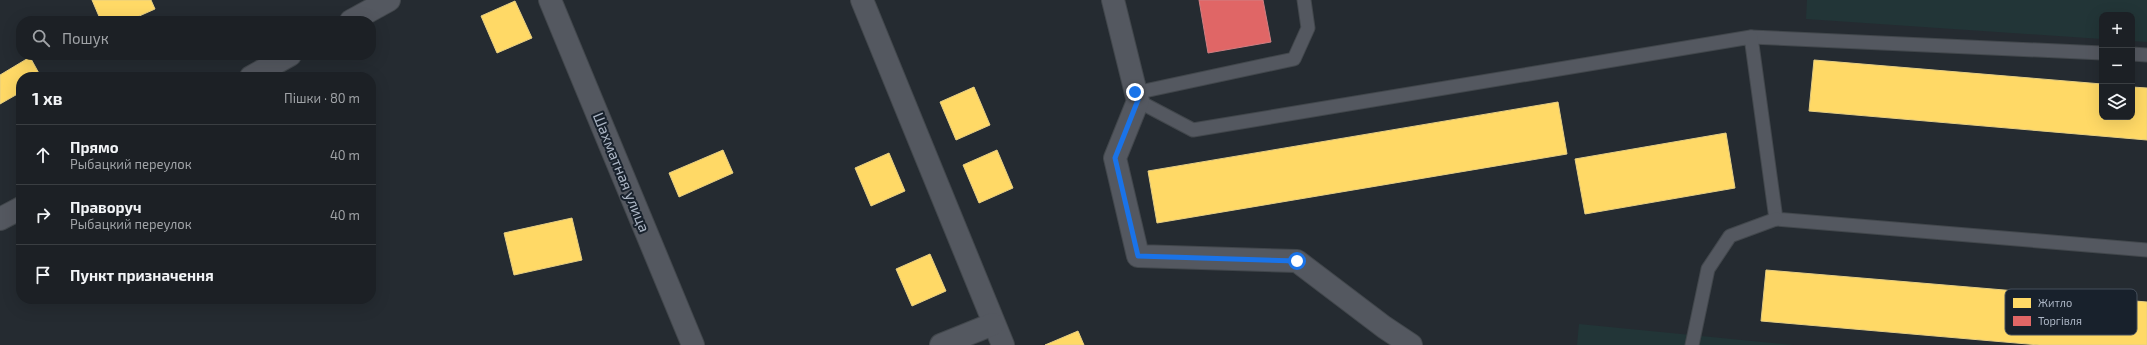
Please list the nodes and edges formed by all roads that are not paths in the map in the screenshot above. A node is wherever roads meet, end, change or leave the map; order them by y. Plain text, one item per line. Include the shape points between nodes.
1 (389, 0) edge
2 (550, 0) edge
3 (862, 0) edge
4 (1112, 0) edge
5 (1304, 0) edge
6 (360, 16) edge
7 (1751, 37) junction
8 (2099, 53) edge
9 (2135, 54) edge
10 (2147, 55) edge
11 (281, 60) edge
12 (260, 72) edge
13 (1136, 96) junction
14 (16, 211) edge
15 (1776, 219) junction
16 (0, 220) edge
17 (2147, 250) edge
18 (993, 324) junction
19 (693, 345) edge
20 (941, 345) edge
21 (1004, 345) edge
22 (1411, 345) edge
23 (1692, 345) edge

1 - 6 street
2 - 19 street, Шахматная улица
3 - 18 street
4 - 13 street
5 - 13 lane via 1308,28 1294,59
7 - 8 lane
7 - 13 lane via 1193,130
7 - 15 lane
9 - 10 lane
11 - 12 street
13 - 22 street via 1115,158 1138,256 1297,261 1384,328
14 - 16 street
15 - 17 lane
15 - 23 lane via 1730,236 1712,262 1708,269
18 - 20 street
18 - 21 street

